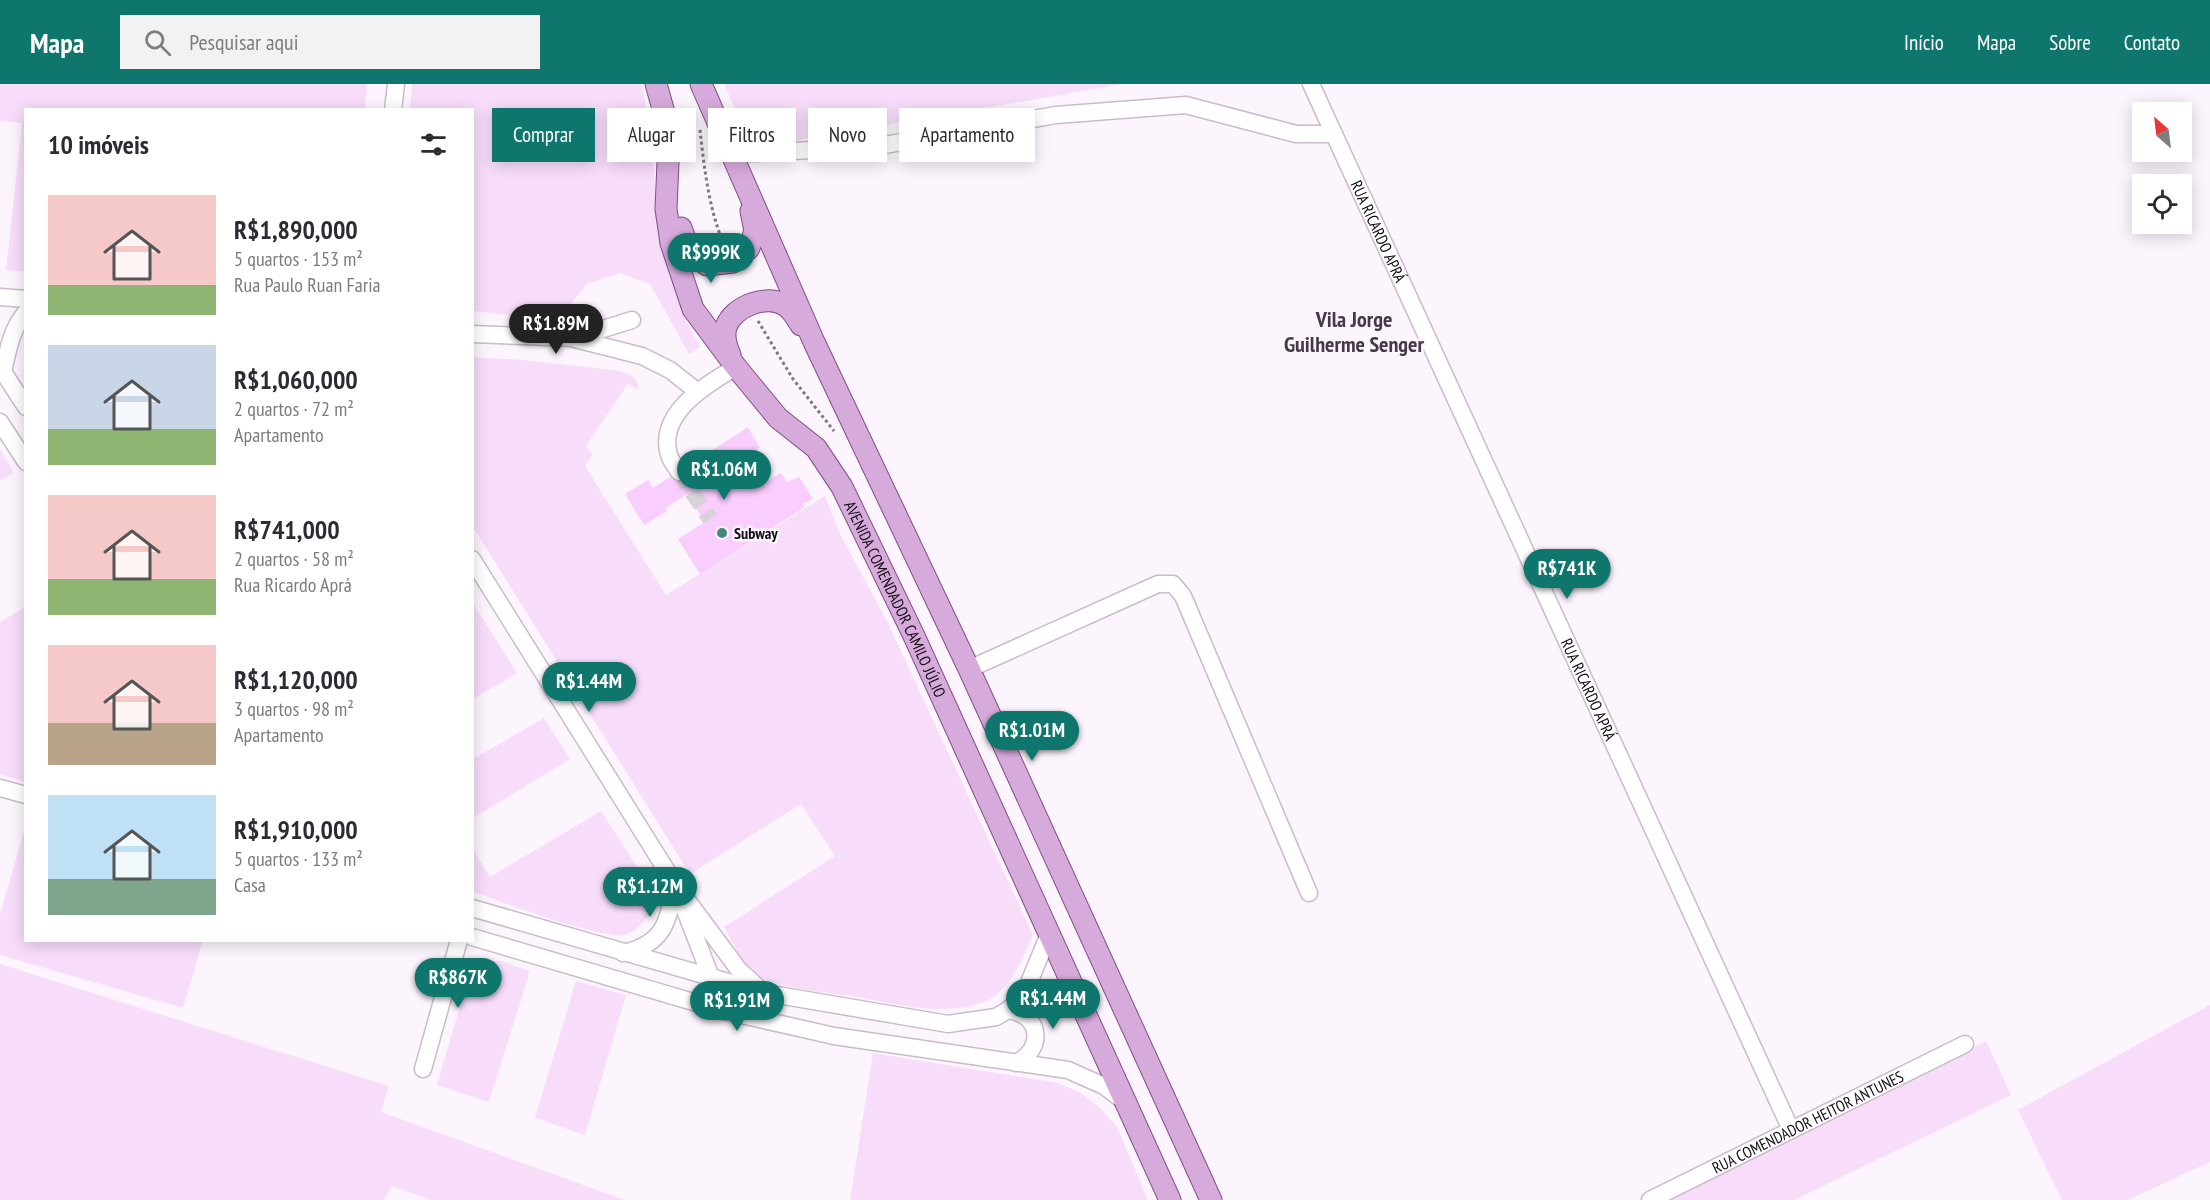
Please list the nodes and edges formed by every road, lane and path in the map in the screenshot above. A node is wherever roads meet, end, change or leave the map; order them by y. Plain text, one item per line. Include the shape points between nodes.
1 (396, 84) edge
2 (656, 84) edge
3 (700, 84) edge
4 (1311, 84) edge
5 (393, 108) edge
6 (662, 108) edge
7 (710, 108) edge
8 (1334, 134) junction
9 (796, 151) edge
10 (668, 162) joint
11 (735, 162) edge
12 (745, 184) junction
13 (0, 297) edge
14 (24, 299) edge
15 (24, 315) edge
16 (632, 320) dead end
17 (474, 334) edge
18 (574, 339) junction
19 (814, 342) junction
20 (736, 368) junction
21 (2, 370) edge
22 (698, 392) junction
23 (24, 404) edge
24 (0, 422) edge
25 (24, 459) edge
26 (679, 472) tunnel mouth
27 (474, 562) edge
28 (969, 669) junction
29 (0, 788) edge
30 (24, 794) edge
31 (675, 884) junction
32 (1309, 893) dead end
33 (474, 909) edge
34 (1049, 934) junction
35 (474, 938) edge
36 (458, 942) edge
37 (621, 953) junction
38 (732, 962) junction
39 (712, 979) junction
40 (741, 987) junction
41 (766, 993) junction
42 (1008, 1010) junction
43 (726, 1012) junction
44 (1965, 1044) dead end
45 (1016, 1063) junction
46 (423, 1069) dead end
47 (1126, 1103) junction
48 (1791, 1130) junction
49 (1170, 1200) edge
50 (1211, 1200) edge
51 (1650, 1200) edge

1 - 5 street
2 - 6 main road, AVENIDA COMENDADOR CAMILO JÚLIO
3 - 7 main road
4 - 8 street, RUA RICARDO APRÁ
8 - 9 street via 1296,134 1186,105 1056,115 873,147
8 - 48 street, RUA RICARDO APRÁ
10 - 12 main road via 679,224 690,252 707,265 733,262 749,248 755,231
10 - 20 main road, AVENIDA COMENDADOR CAMILO JÚLIO via 666,209 671,243 693,309
11 - 12 main road
12 - 19 main road
13 - 14 street
15 - 21 street via 16,326
16 - 18 street
17 - 18 street
18 - 22 street via 642,356 670,369
19 - 20 main road via 787,306 772,300 750,304 732,316 726,327 725,344
19 - 28 main road
20 - 22 street
20 - 34 main road, AVENIDA COMENDADOR CAMILO JÚLIO via 778,418 816,448 842,488 914,636
21 - 23 street
22 - 26 street via 682,406 668,440 669,456
24 - 25 street
27 - 31 street
28 - 32 street via 1158,584 1173,584 1183,596
28 - 50 main road
29 - 30 street
31 - 37 street via 666,926 644,947
31 - 38 street
31 - 39 street
33 - 37 street
34 - 42 street via 1028,985
34 - 47 main road, AVENIDA COMENDADOR CAMILO JÚLIO
35 - 43 street
36 - 46 street
37 - 39 street
38 - 40 street
38 - 41 street
39 - 40 street
39 - 43 street
40 - 41 street
40 - 43 street via 741,1005
41 - 42 street via 948,1024 996,1017
42 - 45 street via 1024,1014 1036,1034 1026,1058
43 - 45 street via 834,1036
44 - 48 street, RUA COMENDADOR HEITOR ANTUNES
45 - 47 street via 1084,1075
47 - 49 main road, AVENIDA COMENDADOR CAMILO JÚLIO
48 - 51 street, RUA COMENDADOR HEITOR ANTUNES

